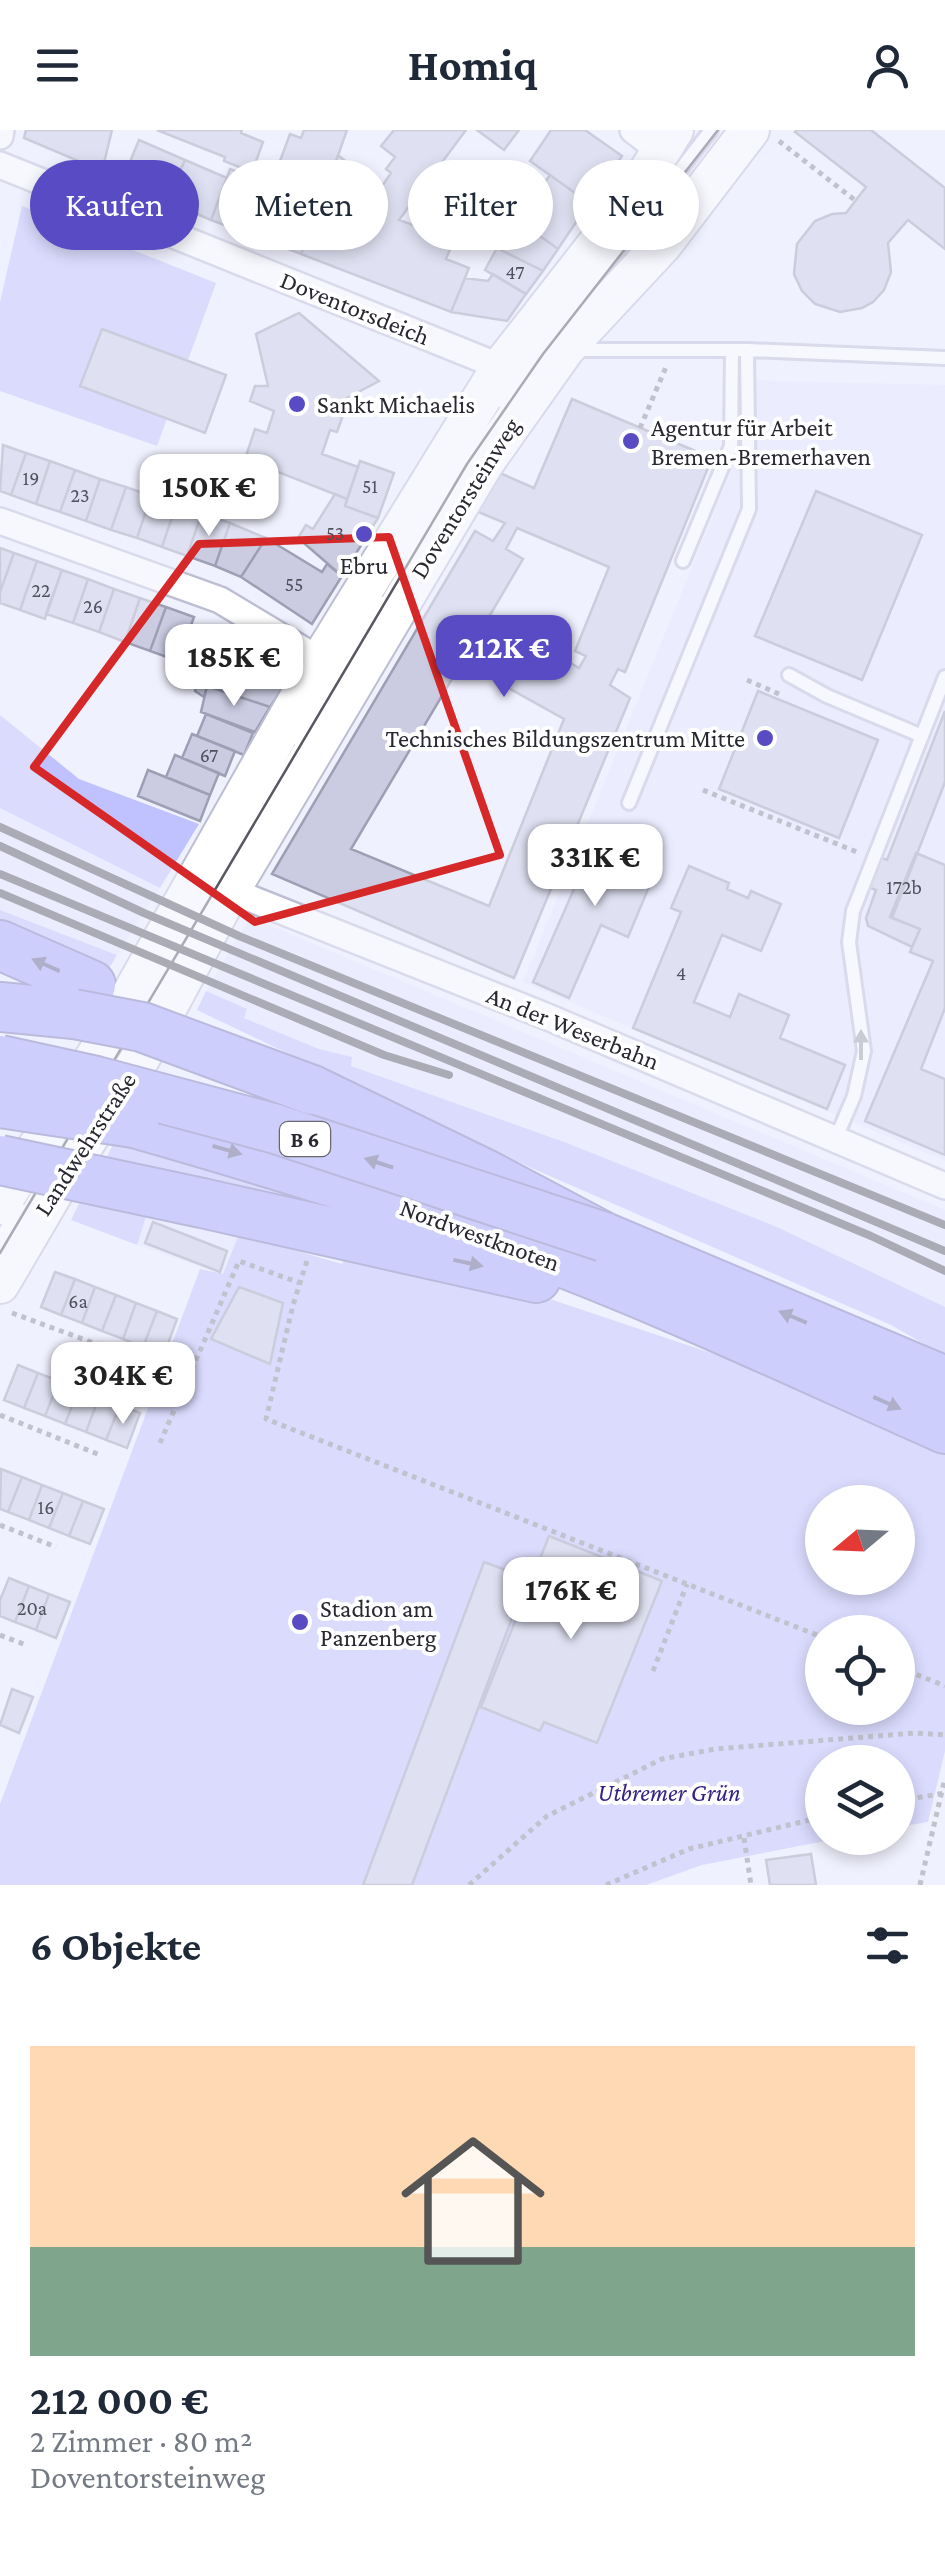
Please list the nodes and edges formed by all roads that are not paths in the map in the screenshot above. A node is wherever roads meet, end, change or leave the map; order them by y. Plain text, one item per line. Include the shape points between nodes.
1 (711, 130) edge
2 (760, 132) edge
3 (655, 137) edge
4 (0, 165) edge
5 (732, 350) junction
6 (747, 350) junction
7 (945, 358) edge
8 (534, 366) junction
9 (489, 419) dead end
10 (0, 521) edge
11 (683, 561) dead end
12 (388, 585) dead end
13 (338, 670) junction
14 (789, 675) dead end
15 (945, 676) edge
16 (922, 736) junction
17 (291, 749) dead end
18 (629, 803) dead end
19 (215, 879) junction
20 (0, 944) edge
21 (0, 1007) edge
22 (89, 1015) junction
23 (140, 1057) joint
24 (0, 1060) edge
25 (0, 1084) edge
26 (0, 1103) edge
27 (134, 1123) junction
28 (836, 1138) junction
29 (0, 1160) edge
30 (945, 1186) edge
31 (0, 1204) edge
32 (604, 1237) junction
33 (2, 1261) edge
34 (670, 1308) junction
35 (945, 1381) edge
36 (945, 1428) edge

1 - 8 lane
2 - 8 street, Doventorsteinweg via 662,245
3 - 8 street, Doventorsteinweg via 626,207 534,323
4 - 8 street, Doventorsdeich
5 - 6 lane
5 - 8 lane
5 - 11 lane via 732,446
6 - 7 lane
6 - 18 lane via 749,509
8 - 9 lane
8 - 13 street, Doventorsteinweg via 484,462
10 - 13 street via 220,600
12 - 13 lane
13 - 17 lane
13 - 19 street, Doventorsteinweg
14 - 16 lane
15 - 16 lane
28 -> 16 lane via 864,1051 848,942 854,911
19 - 22 street, Doventorsteinweg
19 - 23 street, Doventorsteinweg
19 - 28 street, An der Weserbahn
19 - 33 lane
22 -> 20 highway
21 - 22 highway
22 - 31 street, Landwehrstraße
22 - 32 highway, bridge via 312,1090
23 - 33 street, Landwehrstraße
32 -> 24 highway, Nordwestknoten / B 6, bridge via 276,1130
25 - 27 highway, Nordwestknoten / B 6, bridge
26 - 27 highway, bridge
27 -> 34 highway, Nordwestknoten / B 6 via 474,1230
28 - 30 street, An der Weserbahn
29 -> 34 highway, bridge
35 -> 32 highway, Nordwestknoten / B 6
34 -> 36 highway, Nordwestknoten / B 6

